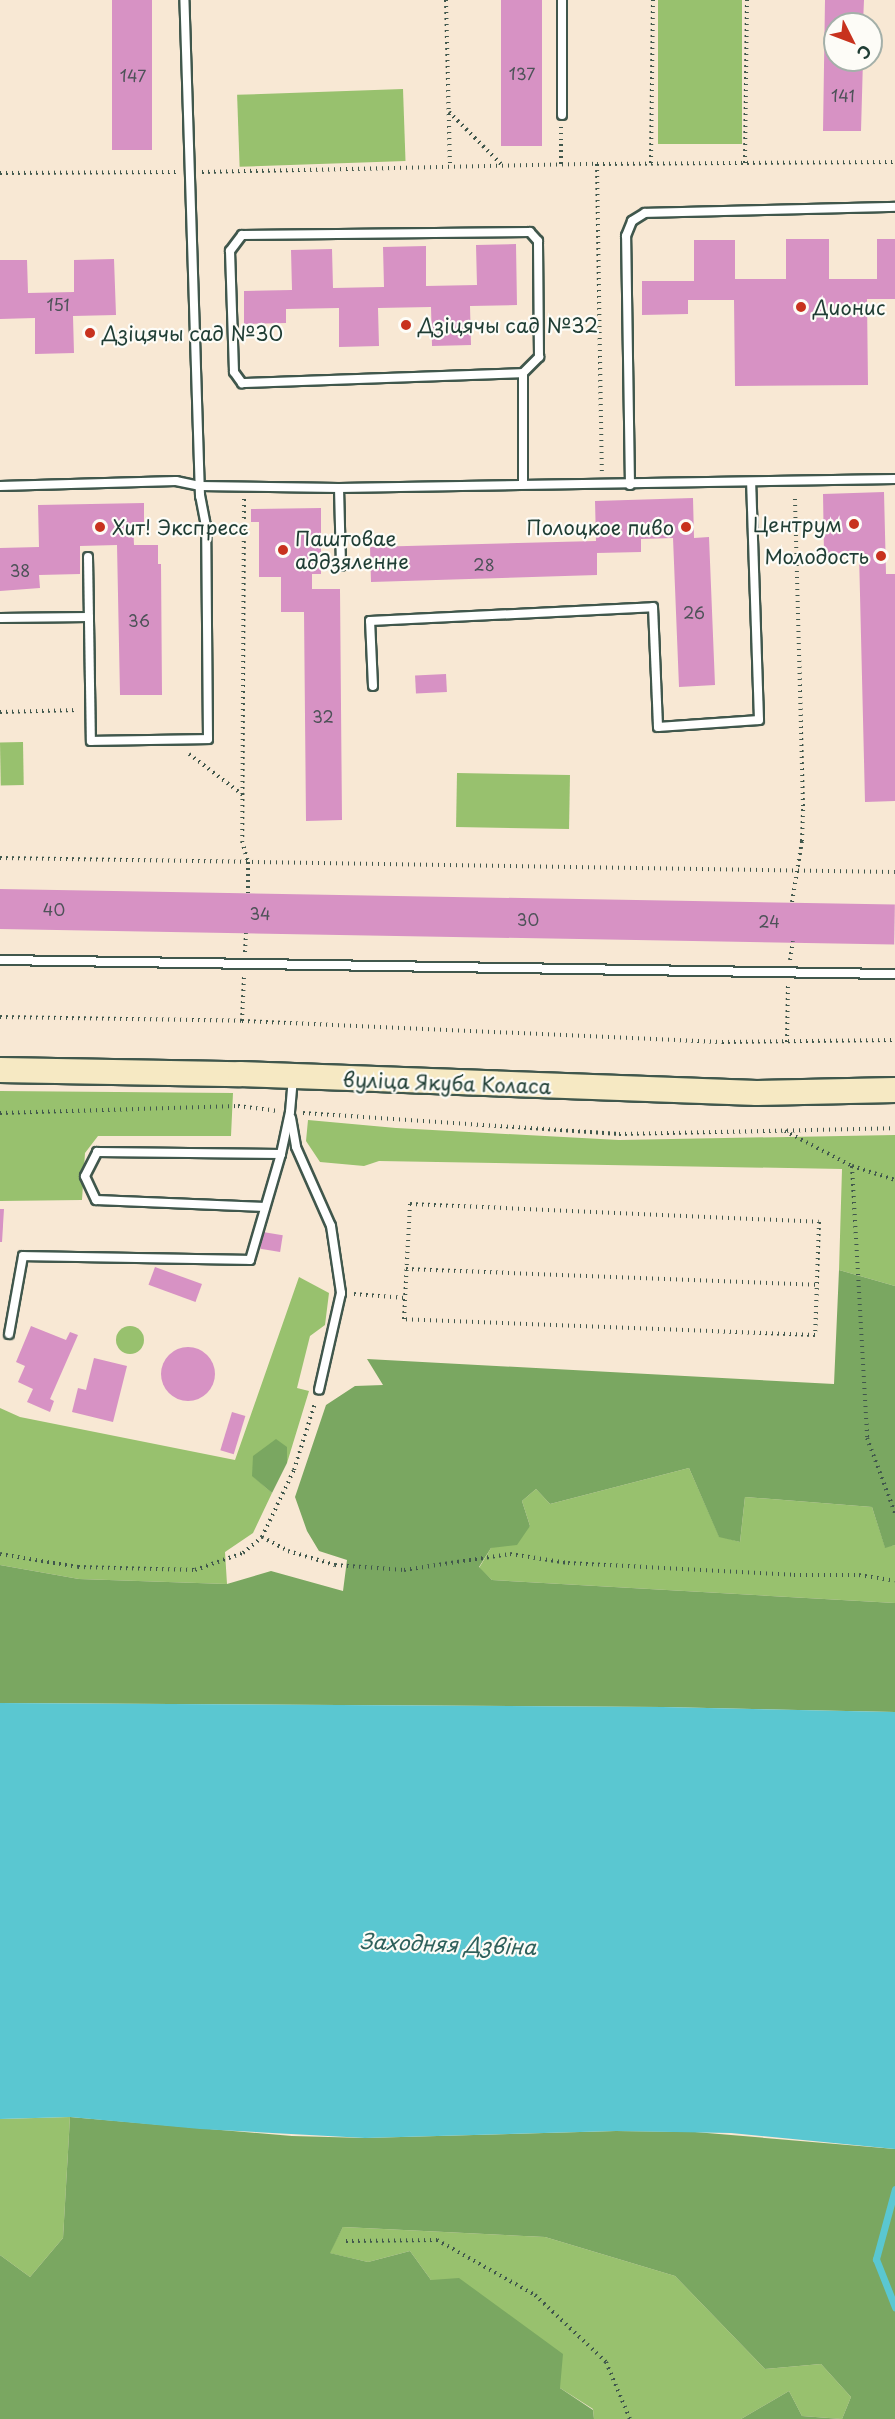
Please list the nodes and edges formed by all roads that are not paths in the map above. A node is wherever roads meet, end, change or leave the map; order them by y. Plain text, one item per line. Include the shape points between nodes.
1 (184, 0) edge
2 (562, 0) edge
3 (561, 115) road end
4 (895, 207) edge
5 (523, 373) junction
6 (895, 479) edge
7 (751, 482) junction
8 (523, 484) junction
9 (630, 485) junction
10 (0, 486) edge
11 (200, 486) junction
12 (339, 488) junction
13 (88, 558) dead end
14 (341, 566) dead end
15 (89, 617) junction
16 (0, 618) edge
17 (373, 686) dead end
18 (0, 960) edge
19 (895, 974) edge
20 (0, 1070) edge
21 (293, 1078) junction
22 (895, 1090) edge
23 (290, 1112) junction
24 (281, 1154) junction
25 (265, 1207) junction
26 (9, 1334) dead end
27 (319, 1390) road end

1 - 11 lane
2 - 3 lane
4 - 9 lane via 645,213 632,220 626,236
5 - 5 lane via 540,357 538,241 530,232 242,235 230,250 234,372 242,384
5 - 8 lane
6 - 7 lane
7 - 9 lane
7 - 17 lane via 759,720 658,728 652,607 370,621
8 - 9 lane
8 - 12 lane
10 - 11 lane via 176,481
11 - 12 lane
11 - 15 lane via 206,525 208,739 92,741
12 - 14 lane
13 - 15 lane
15 - 16 lane
18 - 19 lane
20 - 21 street, вуліца Якуба Коласа
21 - 22 street, вуліца Якуба Коласа via 757,1094
21 - 23 lane
23 - 24 lane
23 - 27 lane via 296,1147 331,1226 341,1293
24 - 25 lane
24 - 25 lane via 97,1152 85,1176 96,1200
25 - 26 lane via 250,1260 23,1256

